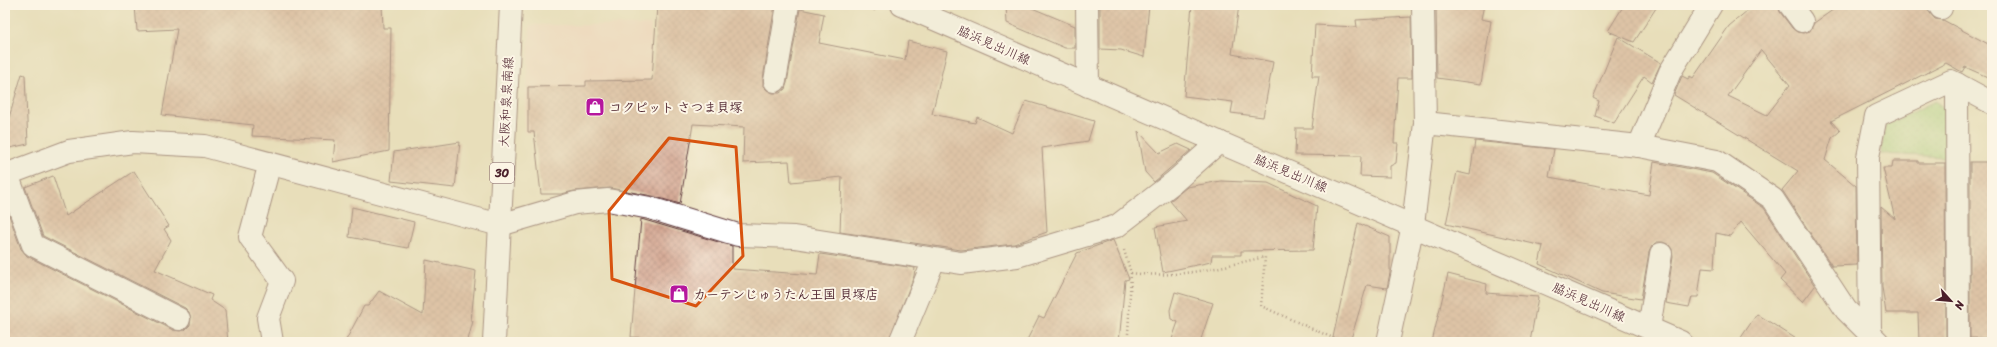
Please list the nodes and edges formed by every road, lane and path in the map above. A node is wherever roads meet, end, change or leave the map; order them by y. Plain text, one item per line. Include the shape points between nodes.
1 (511, 5) edge
2 (788, 5) edge
3 (902, 5) edge
4 (1087, 5) edge
5 (1424, 5) edge
6 (1711, 5) edge
7 (775, 81) dead end
8 (1957, 84) junction
9 (1088, 86) junction
10 (1992, 103) edge
11 (1424, 123) junction
12 (1218, 142) junction
13 (1639, 146) junction
14 (270, 163) junction
15 (6, 175) edge
16 (1413, 225) junction
17 (500, 226) junction
18 (1117, 226) junction
19 (1661, 254) dead end
20 (934, 260) junction
21 (1131, 273) junction
22 (179, 319) dead end
23 (1649, 328) junction
24 (1874, 338) edge
25 (272, 342) edge
26 (494, 342) edge
27 (900, 342) edge
28 (1126, 342) edge
29 (1342, 342) edge
30 (1388, 342) edge
31 (1678, 342) edge
32 (1958, 342) edge

1 - 17 street, 大阪和泉泉南線 / 30
2 - 7 street
3 - 9 street, 脇浜見出川線
4 - 9 street
5 - 11 street
6 - 13 street via 1670,72
8 - 10 street
8 - 24 street via 1951,81 1876,116 1868,157
8 - 32 street
9 - 12 street, 脇浜見出川線
11 - 13 street
11 - 16 street
12 - 16 street, 脇浜見出川線
12 - 18 street via 1174,182
13 - 24 street via 1717,161 1772,199 1846,310
14 - 15 street via 205,146 133,142 69,151
14 - 17 street
14 - 25 street via 250,237 282,282 268,318
15 - 22 street via 33,245
16 - 23 street, 脇浜見出川線
16 - 30 street
17 - 20 street via 575,203 608,200 650,208 738,235 794,237 907,253
17 - 26 street, 大阪和泉泉南線 / 30
18 - 20 street via 1017,256 961,263
18 - 21 path
19 - 23 street
20 - 27 street
21 - 28 path
21 - 29 path via 1151,276 1187,274 1265,257 1261,306
23 - 31 street, 脇浜見出川線

